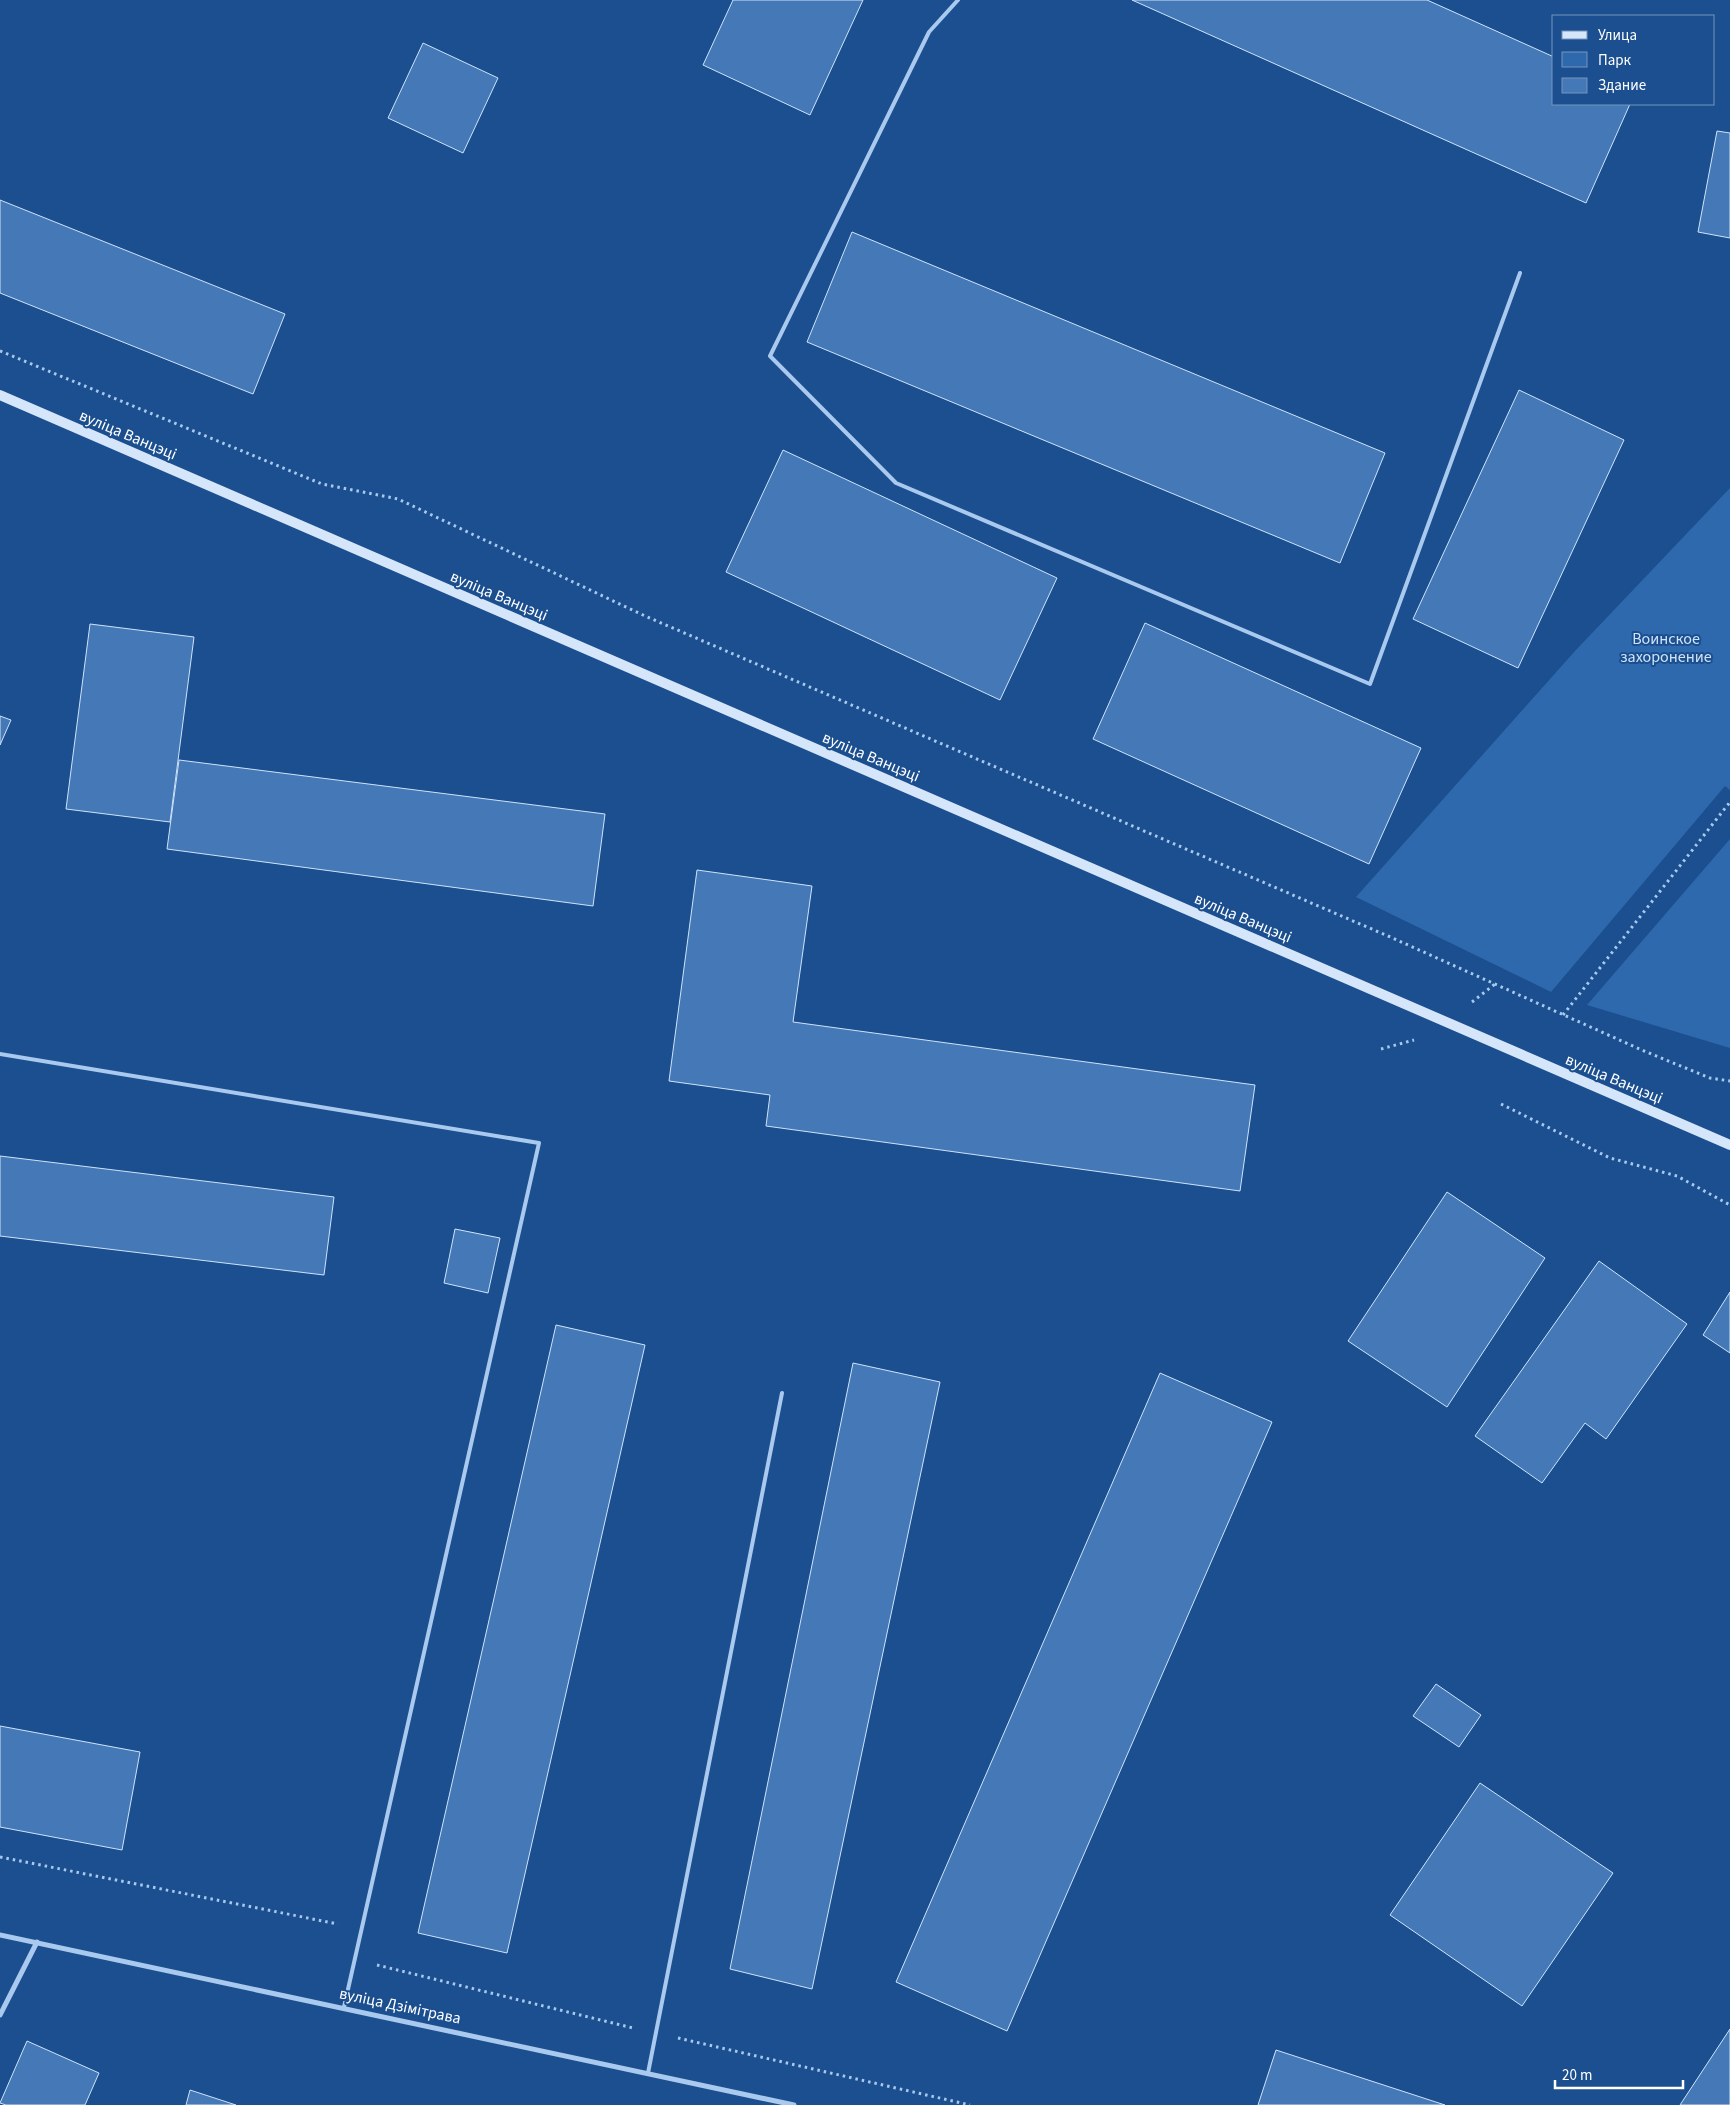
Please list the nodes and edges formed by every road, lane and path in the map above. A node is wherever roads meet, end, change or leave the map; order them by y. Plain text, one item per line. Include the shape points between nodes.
1 (958, 0) edge
2 (1520, 273) dead end
3 (0, 351) edge
4 (0, 396) edge
5 (1730, 802) edge
6 (1496, 984) junction
7 (1471, 1003) dead end
8 (1563, 1015) junction
9 (1422, 1038) dead end
10 (1382, 1049) dead end
11 (0, 1054) edge
12 (1730, 1081) edge
13 (1502, 1104) dead end
14 (1730, 1145) edge
15 (1730, 1205) edge
16 (782, 1393) dead end
17 (0, 1857) edge
18 (362, 1928) junction
19 (0, 1935) edge
20 (38, 1942) junction
21 (344, 2007) junction
22 (0, 2015) edge
23 (648, 2073) junction
24 (794, 2105) edge

1 - 2 lane via 929,32 770,356 896,483 1370,684
3 - 6 path via 322,484 398,500 645,616
4 - 14 main road, вуліца Ванцэці
5 - 8 path
6 - 7 path
6 - 8 path
8 - 12 path via 1710,1078
9 - 10 path
11 - 18 lane via 539,1143
13 - 15 path via 1610,1158 1677,1176
16 - 23 lane
17 - 18 path
18 - 21 lane
19 - 20 street, вуліца Дзімітрава
20 - 21 street, вуліца Дзімітрава
20 - 22 street
21 - 23 street, вуліца Дзімітрава
23 - 24 street, вуліца Дзімітрава

